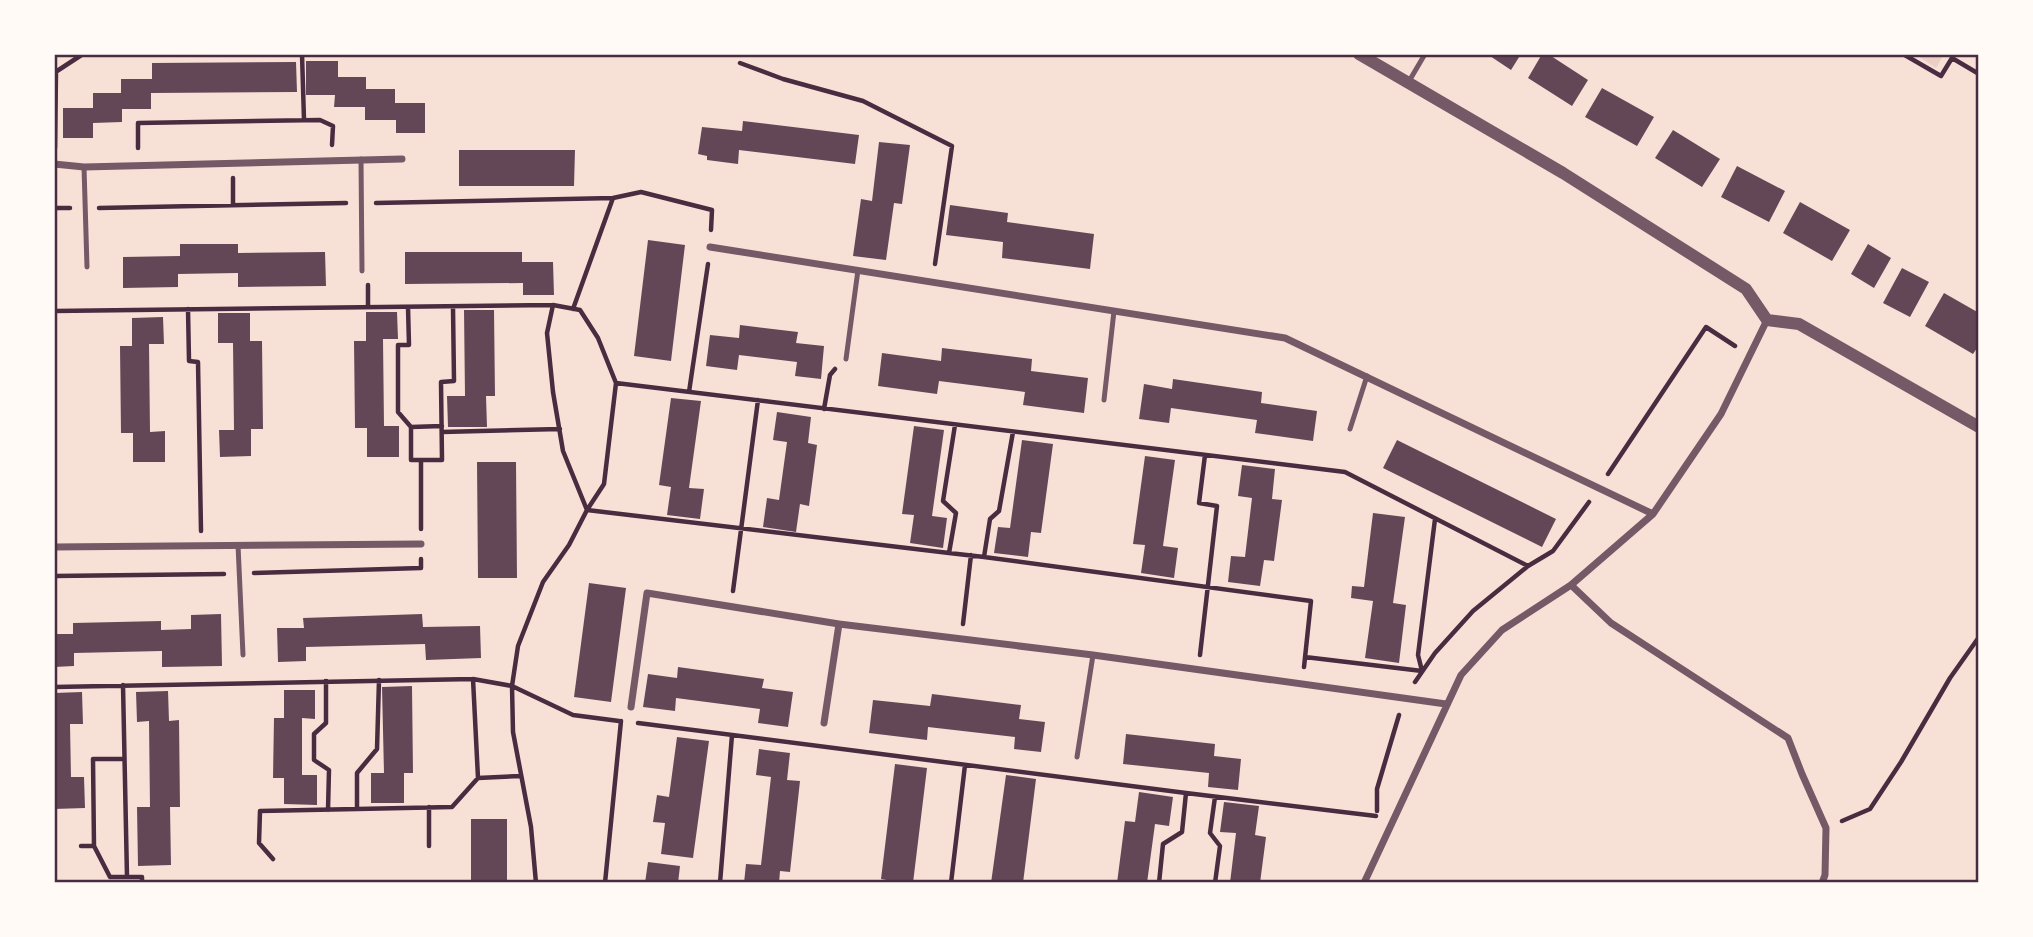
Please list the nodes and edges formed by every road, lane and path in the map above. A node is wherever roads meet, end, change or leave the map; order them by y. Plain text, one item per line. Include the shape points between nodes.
1 (83, 54) edge
2 (302, 54) edge
3 (1359, 54) edge
4 (1425, 54) edge
5 (1903, 54) edge
6 (740, 63) dead end
7 (55, 72) edge
8 (1979, 74) edge
9 (1408, 83) junction
10 (303, 120) junction
11 (361, 159) junction
12 (402, 159) dead end
13 (332, 160) junction
14 (55, 164) edge
15 (137, 165) junction
16 (84, 167) junction
17 (613, 198) junction
18 (362, 203) junction
19 (54, 208) edge
20 (86, 208) junction
21 (710, 247) junction
22 (88, 267) dead end
23 (858, 270) junction
24 (362, 271) dead end
25 (932, 282) junction
26 (553, 305) junction
27 (408, 307) junction
28 (453, 307) junction
29 (188, 309) junction
30 (573, 309) junction
31 (54, 311) edge
32 (1114, 311) junction
33 (1767, 320) junction
34 (1749, 356) junction
35 (846, 359) joint
36 (1367, 376) junction
37 (616, 383) junction
38 (689, 392) junction
39 (758, 400) junction
40 (1104, 400) dead end
41 (824, 409) junction
42 (955, 425) junction
43 (411, 427) junction
44 (1979, 427) edge
45 (442, 429) junction
46 (560, 429) junction
47 (1350, 429) dead end
48 (1013, 432) junction
49 (1205, 455) junction
50 (421, 460) junction
51 (1599, 488) junction
52 (587, 510) junction
53 (1653, 514) junction
54 (1435, 519) junction
55 (741, 528) junction
56 (421, 544) joint
57 (201, 545) junction
58 (238, 545) junction
59 (54, 547) edge
60 (949, 553) junction
61 (971, 555) junction
62 (984, 557) junction
63 (1528, 566) junction
64 (1571, 585) junction
65 (1208, 588) junction
66 (731, 606) junction
67 (839, 624) junction
68 (1979, 637) edge
69 (961, 639) junction
70 (243, 655) dead end
71 (1093, 655) junction
72 (1305, 657) junction
73 (1198, 670) junction
74 (1422, 671) junction
75 (473, 679) junction
76 (379, 680) junction
77 (326, 681) junction
78 (1302, 684) junction
79 (123, 685) junction
80 (512, 686) junction
81 (54, 687) edge
82 (1403, 699) junction
83 (1446, 704) junction
84 (631, 707) dead end
85 (621, 721) junction
86 (824, 723) dead end
87 (732, 735) junction
88 (1077, 757) dead end
89 (124, 759) junction
90 (965, 765) junction
91 (521, 776) junction
92 (478, 778) junction
93 (1186, 793) junction
94 (1215, 797) junction
95 (429, 807) junction
96 (357, 809) junction
97 (328, 810) junction
98 (1377, 816) junction
99 (1394, 818) junction
100 (1826, 828) junction
101 (81, 846) dead end
102 (94, 846) junction
103 (429, 846) dead end
104 (273, 859) dead end
105 (127, 877) junction
106 (142, 883) edge
107 (536, 883) edge
108 (605, 883) edge
109 (720, 883) edge
110 (951, 883) edge
111 (1159, 883) edge
112 (1214, 883) edge
113 (1364, 883) edge
114 (1822, 883) edge

1 - 7 path
2 - 10 path
3 - 9 street
4 - 9 lane
5 - 8 path via 1941,76 1952,58
6 - 25 path via 863,101 952,146
7 - 14 path
9 - 33 street via 1563,173 1746,289
10 - 13 path via 333,126
10 - 15 path via 138,123
11 - 12 street
11 - 13 street
11 - 18 lane
13 - 15 street
14 - 16 street
15 - 16 street
16 - 20 lane
17 - 18 path
17 - 21 path via 641,192 712,210
17 - 30 path
18 - 20 path
18 - 24 lane
19 - 20 path
20 - 22 lane
21 - 23 street
21 - 38 path
23 - 25 street
23 - 35 lane
25 - 32 street
26 - 28 path
26 - 30 path
26 - 46 path via 547,333
27 - 28 path
27 - 29 path
27 - 43 path via 409,345 398,345 398,412
28 - 45 path via 454,382 440,382
29 - 31 path
29 - 57 path via 189,361 198,362
30 - 37 path via 580,310 598,338
32 - 36 street via 1285,338
32 - 40 lane
33 - 34 street
33 - 44 street via 1799,324
34 - 51 path via 1706,327
34 - 53 street via 1721,414
35 - 41 path via 830,375
36 - 47 lane
36 - 51 street
37 - 38 path
37 - 52 path via 604,484
38 - 39 path
39 - 41 path
39 - 55 path
41 - 42 path
42 - 48 path
42 - 60 path via 943,501 956,513
43 - 45 path
43 - 50 path via 411,460
45 - 46 path
45 - 50 path via 442,460
46 - 52 path via 563,451
48 - 49 path
48 - 62 path via 999,510 990,519
49 - 54 path via 1345,472
49 - 65 path via 1199,503 1217,506
50 - 56 path
51 - 53 street
51 - 63 path via 1553,551
52 - 55 path
52 - 80 path via 542,582 518,646
53 - 64 street
54 - 63 path
54 - 74 path via 1418,655
55 - 60 path
55 - 66 path
56 - 58 street
57 - 58 street
57 - 59 street
58 - 70 lane
60 - 61 path
61 - 62 path
61 - 69 path
62 - 65 path
63 - 74 path via 1473,611
64 - 83 street via 1502,630 1461,675
64 - 100 street via 1611,623 1788,738
65 - 72 path via 1311,601
65 - 73 path
66 - 67 street
66 - 84 street via 647,593
67 - 69 street
67 - 86 street
68 - 100 path via 1870,809
69 - 71 street
71 - 73 street
71 - 88 lane
72 - 74 path
72 - 78 path
73 - 78 street
74 - 82 path
75 - 76 path
75 - 80 path
75 - 92 path
76 - 77 path
76 - 96 path via 377,749 357,773
77 - 79 path
77 - 97 path via 326,723 314,734 314,760 329,770
78 - 82 street
79 - 81 path
79 - 89 path
80 - 85 path via 573,715
80 - 91 path via 513,732
82 - 83 street
82 - 98 path via 1377,789
83 - 99 street
85 - 87 path
85 - 108 path
87 - 90 path
87 - 109 path
89 - 102 path via 93,759
89 - 105 path
90 - 93 path
90 - 110 path
91 - 92 path
91 - 107 path
92 - 95 path via 452,807
93 - 94 path
93 - 111 path via 1182,832 1163,844
94 - 98 path
94 - 112 path via 1210,833 1220,846
95 - 96 path
95 - 103 path
96 - 97 path
97 - 104 path via 260,811 259,843
98 - 99 path
99 - 113 street
100 - 114 street
101 - 102 path
102 - 105 path via 110,877
105 - 106 path via 142,877

